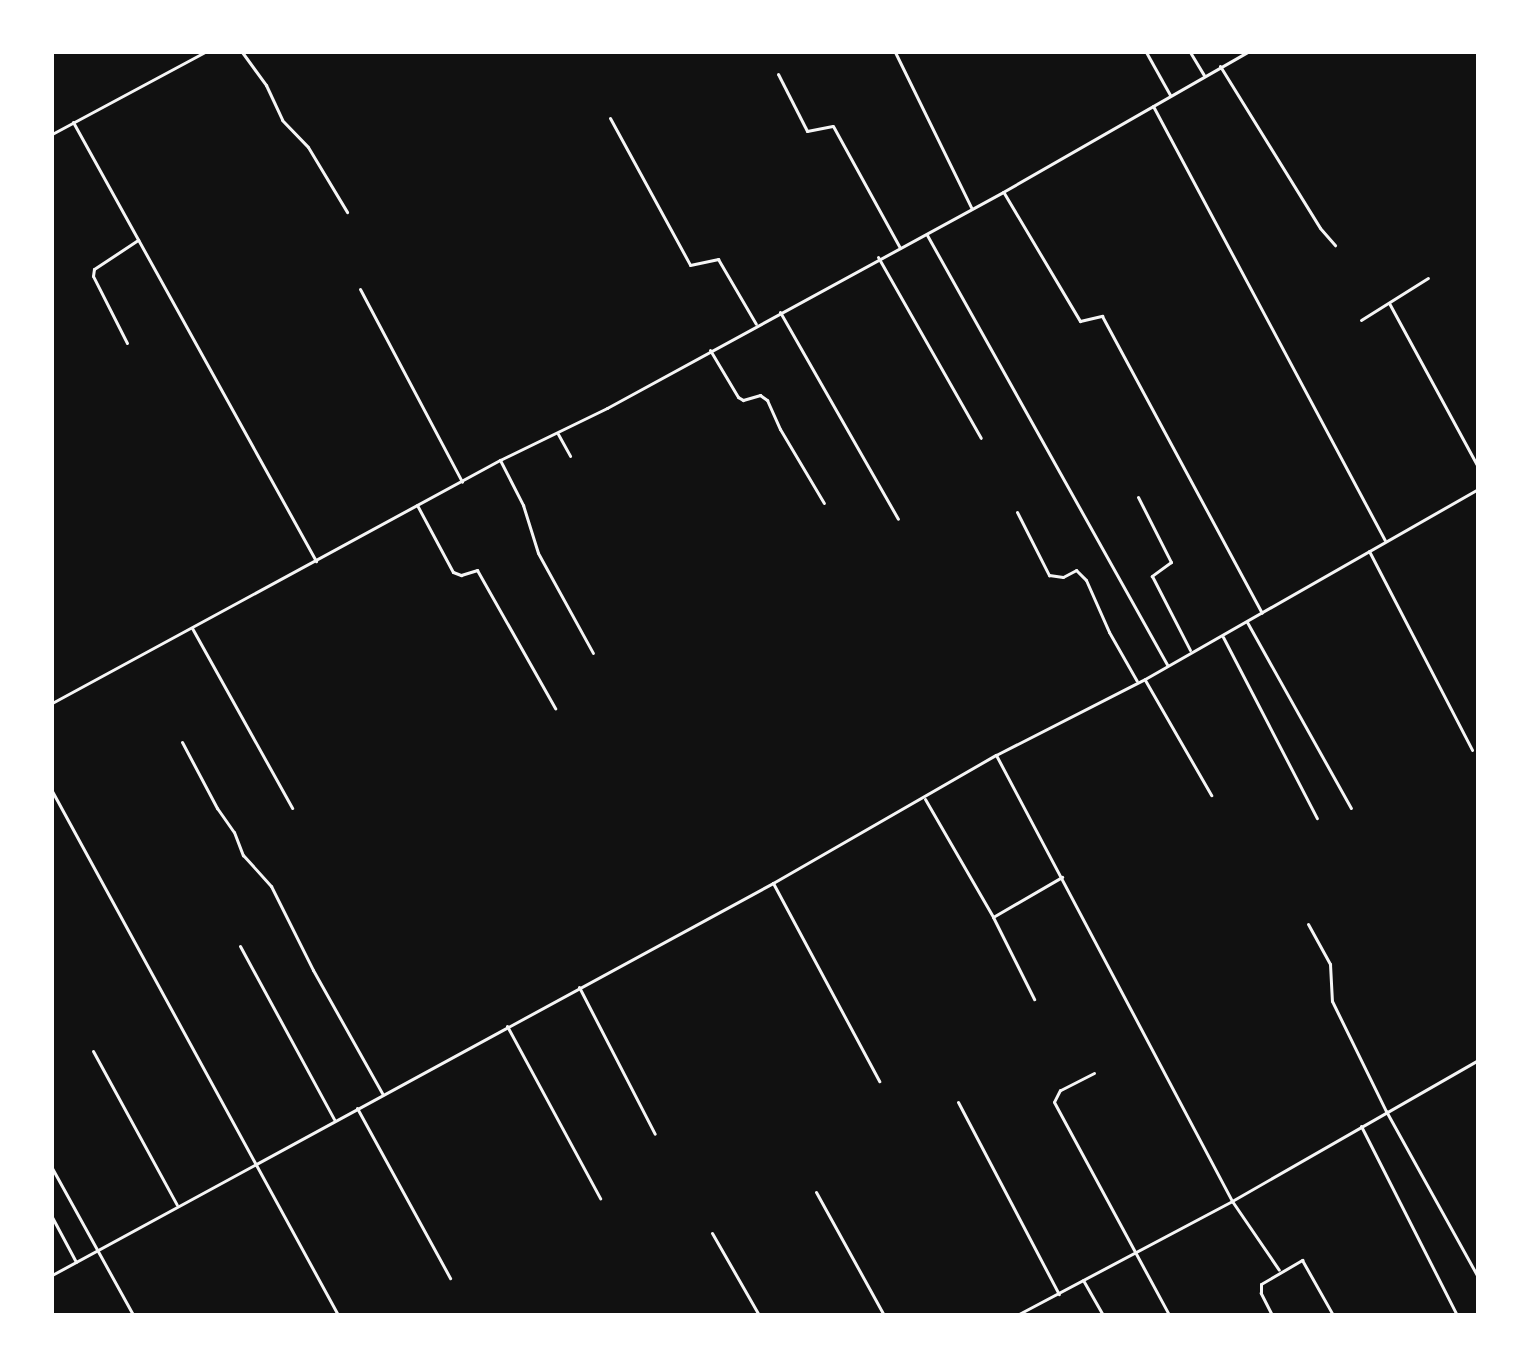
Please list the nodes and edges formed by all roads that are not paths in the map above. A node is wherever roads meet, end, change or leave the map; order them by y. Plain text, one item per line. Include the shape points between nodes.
1 (205, 52) edge
2 (242, 52) edge
3 (895, 52) edge
4 (1146, 52) edge
5 (1190, 52) edge
6 (1247, 52) edge
7 (1220, 66) junction
8 (778, 74) dead end
9 (1204, 75) junction
10 (1170, 95) junction
11 (1153, 106) junction
12 (610, 118) dead end
13 (73, 122) junction
14 (52, 134) edge
15 (1003, 192) junction
16 (971, 207) junction
17 (347, 212) dead end
18 (927, 234) junction
19 (138, 240) junction
20 (1335, 245) dead end
21 (900, 248) junction
22 (878, 257) junction
23 (1428, 278) dead end
24 (360, 289) dead end
25 (1389, 303) junction
26 (780, 312) junction
27 (1361, 320) dead end
28 (756, 324) junction
29 (127, 343) dead end
30 (710, 350) junction
31 (558, 434) junction
32 (981, 438) dead end
33 (570, 456) dead end
34 (500, 460) junction
35 (1478, 467) edge
36 (462, 482) junction
37 (1478, 489) edge
38 (1138, 497) dead end
39 (824, 503) dead end
40 (417, 505) junction
41 (1017, 512) dead end
42 (898, 519) dead end
43 (1386, 541) junction
44 (1369, 551) junction
45 (316, 561) junction
46 (1262, 613) junction
47 (1247, 622) junction
48 (192, 628) junction
49 (1222, 636) junction
50 (1190, 650) junction
51 (593, 653) dead end
52 (1167, 665) junction
53 (1145, 679) junction
54 (1137, 681) junction
55 (52, 703) edge
56 (555, 708) dead end
57 (182, 742) dead end
58 (1472, 750) dead end
59 (996, 755) junction
60 (52, 791) edge
61 (1211, 795) dead end
62 (924, 797) junction
63 (292, 808) dead end
64 (1351, 808) dead end
65 (1317, 818) dead end
66 (1063, 877) junction
67 (773, 883) junction
68 (993, 917) junction
69 (1308, 924) dead end
70 (240, 946) dead end
71 (579, 987) junction
72 (1034, 999) dead end
73 (507, 1026) junction
74 (93, 1051) dead end
75 (1478, 1060) edge
76 (1094, 1073) dead end
77 (879, 1081) dead end
78 (382, 1093) junction
79 (958, 1102) dead end
80 (357, 1108) junction
81 (1386, 1111) junction
82 (334, 1119) junction
83 (1361, 1125) junction
84 (655, 1134) dead end
85 (254, 1163) junction
86 (52, 1168) edge
87 (816, 1192) dead end
88 (600, 1198) dead end
89 (1232, 1201) junction
90 (177, 1205) junction
91 (52, 1217) edge
92 (712, 1233) dead end
93 (97, 1249) junction
94 (1136, 1252) junction
95 (76, 1262) junction
96 (1279, 1270) junction
97 (52, 1275) edge
98 (1478, 1277) edge
99 (450, 1278) dead end
100 (1083, 1280) junction
101 (1059, 1294) junction
102 (133, 1315) edge
103 (338, 1315) edge
104 (759, 1315) edge
105 (884, 1315) edge
106 (1017, 1315) edge
107 (1103, 1315) edge
108 (1169, 1315) edge
109 (1272, 1315) edge
110 (1333, 1315) edge
111 (1457, 1315) edge

1 - 13 street
2 - 17 street
3 - 16 street
4 - 10 street
5 - 9 street
6 - 7 street
7 - 9 street
7 - 20 street
8 - 21 street via 807,131 833,126
9 - 10 street
10 - 11 street
11 - 15 street
11 - 43 street
12 - 28 street via 690,265 718,259
13 - 14 street
13 - 19 street
15 - 16 street
15 - 46 street via 1080,321 1102,316
16 - 18 street
18 - 21 street
18 - 52 street
19 - 29 street via 94,269 93,276
19 - 45 street
21 - 22 street
22 - 26 street
22 - 32 street
23 - 25 street
24 - 36 street
25 - 27 street
25 - 35 street
26 - 28 street
26 - 42 street
28 - 30 street
30 - 31 street
30 - 39 street via 738,397 760,395 767,400
31 - 33 street
31 - 34 street
34 - 36 street
34 - 51 street via 527,513 538,553
36 - 40 street
37 - 43 street
38 - 50 street via 1171,562 1154,574 1154,581
40 - 45 street
40 - 56 street via 453,572 477,570
41 - 54 street via 1049,575 1063,577 1076,570 1086,580
43 - 44 street
44 - 46 street
44 - 58 street
45 - 48 street
46 - 47 street
47 - 49 street
47 - 64 street
48 - 55 street
48 - 63 street
49 - 50 street
49 - 65 street
50 - 52 street
52 - 53 street
53 - 54 street
53 - 61 street
54 - 59 street
57 - 78 street via 243,855 271,886
59 - 62 street
59 - 66 street
60 - 85 street
62 - 67 street
62 - 68 street
66 - 68 street
66 - 89 street
67 - 71 street
67 - 77 street
68 - 72 street
69 - 81 street via 1330,964 1332,1001
70 - 82 street
71 - 73 street
71 - 84 street
73 - 78 street
73 - 88 street
74 - 90 street
75 - 81 street
76 - 94 street via 1060,1090 1054,1102
78 - 80 street
79 - 101 street
80 - 82 street
80 - 99 street
81 - 83 street
81 - 98 street
82 - 85 street
83 - 89 street
83 - 111 street
85 - 90 street
85 - 103 street
86 - 93 street
87 - 105 street
89 - 94 street
89 - 96 street
90 - 93 street
91 - 95 street
92 - 104 street
93 - 95 street
93 - 102 street
94 - 100 street
94 - 108 street
95 - 97 street
96 - 109 street via 1261,1284
96 - 110 street via 1304,1261
100 - 101 street
100 - 107 street
101 - 106 street

